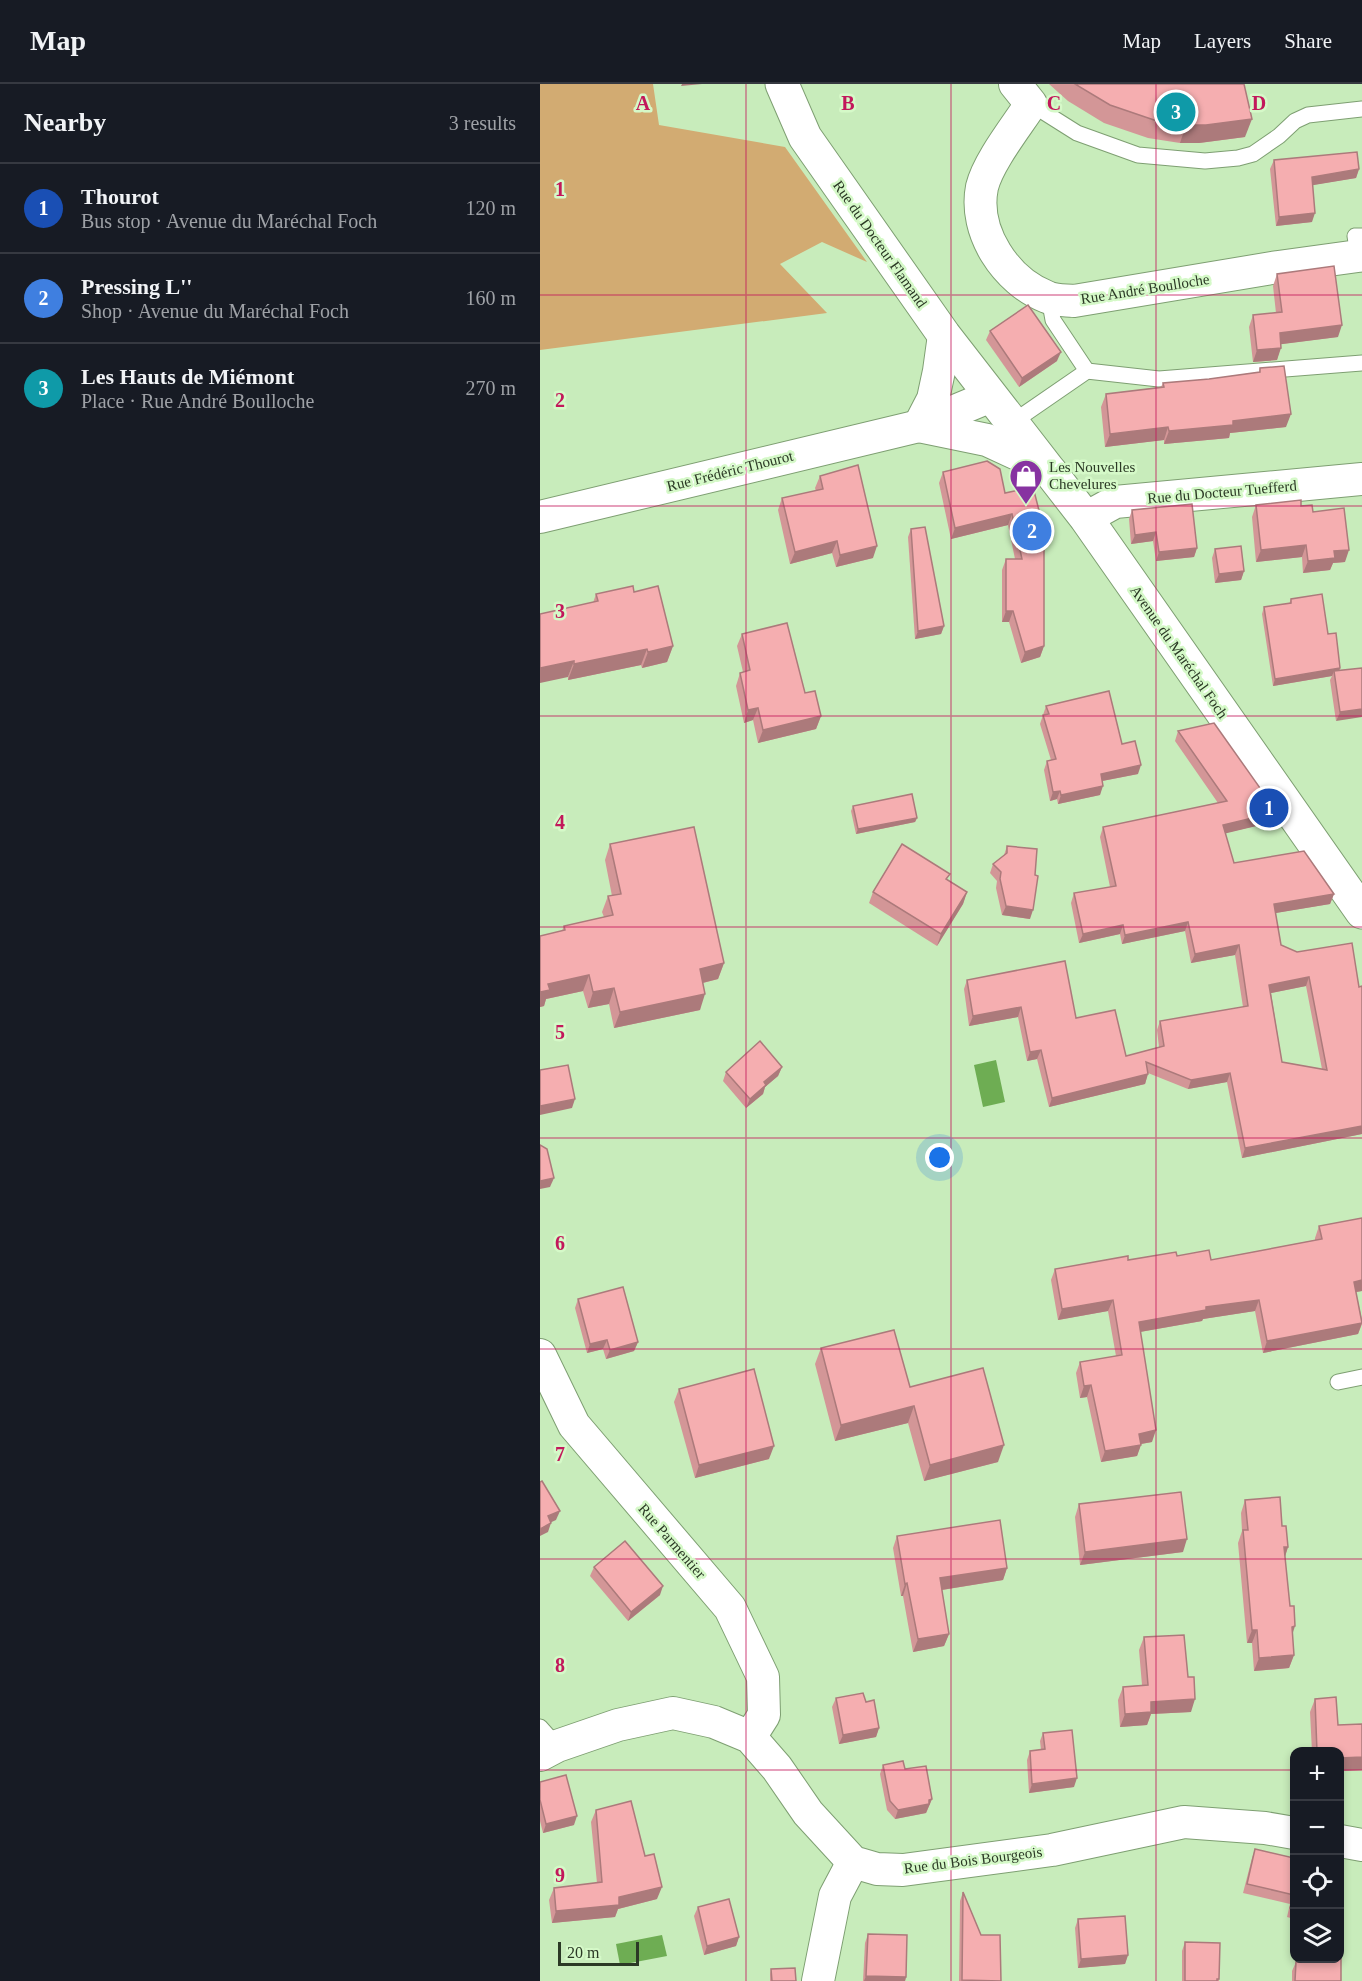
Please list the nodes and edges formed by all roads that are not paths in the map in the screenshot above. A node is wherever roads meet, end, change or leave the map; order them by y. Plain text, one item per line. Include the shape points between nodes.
1 (782, 84) edge
2 (1023, 94) edge
3 (1362, 109) edge
4 (1360, 246) edge
5 (1048, 298) junction
6 (944, 335) junction
7 (1362, 363) edge
8 (1086, 371) junction
9 (991, 396) junction
10 (1013, 422) junction
11 (919, 426) junction
12 (1051, 472) junction
13 (1362, 479) edge
14 (540, 517) edge
15 (1086, 519) junction
16 (1362, 912) edge
17 (540, 1355) edge
18 (1362, 1377) edge
19 (1338, 1382) dead end
20 (750, 1737) junction
21 (546, 1743) edge
22 (1290, 1832) edge
23 (1344, 1842) edge
24 (1362, 1845) edge
25 (853, 1862) junction
26 (818, 1981) edge

1 - 6 street, Rue du Docteur Flamand via 806,137
2 - 3 lane via 1077,133 1138,155 1205,161 1253,154 1308,115
2 - 5 street, Rue André Boulloche via 982,188 980,217 990,244 1018,281
4 - 5 street, Rue André Boulloche via 1074,301
5 - 8 lane via 1053,320
6 - 9 street, Rue du Docteur Flamand
6 - 11 street via 933,399
7 - 8 lane via 1159,379
8 - 10 lane
9 - 10 street, Avenue du Maréchal Foch
9 - 11 street, Rue Frédéric Thourot
10 - 12 street, Avenue du Maréchal Foch
11 - 12 street, Rue Frédéric Thourot via 987,440
11 - 14 street, Rue Frédéric Thourot
12 - 15 street, Avenue du Maréchal Foch
13 - 15 street, Rue du Docteur Tuefferd via 1115,502
15 - 16 street, Avenue du Maréchal Foch
17 - 20 street, Rue Parmentier via 574,1425 730,1608 763,1677 764,1715
18 - 19 lane
20 - 21 street via 714,1722 673,1713
20 - 25 street via 808,1814
22 - 25 street, Rue du Bois Bourgeois via 1184,1822 1053,1850 903,1870 877,1869
23 - 24 street
25 - 26 street via 835,1896

